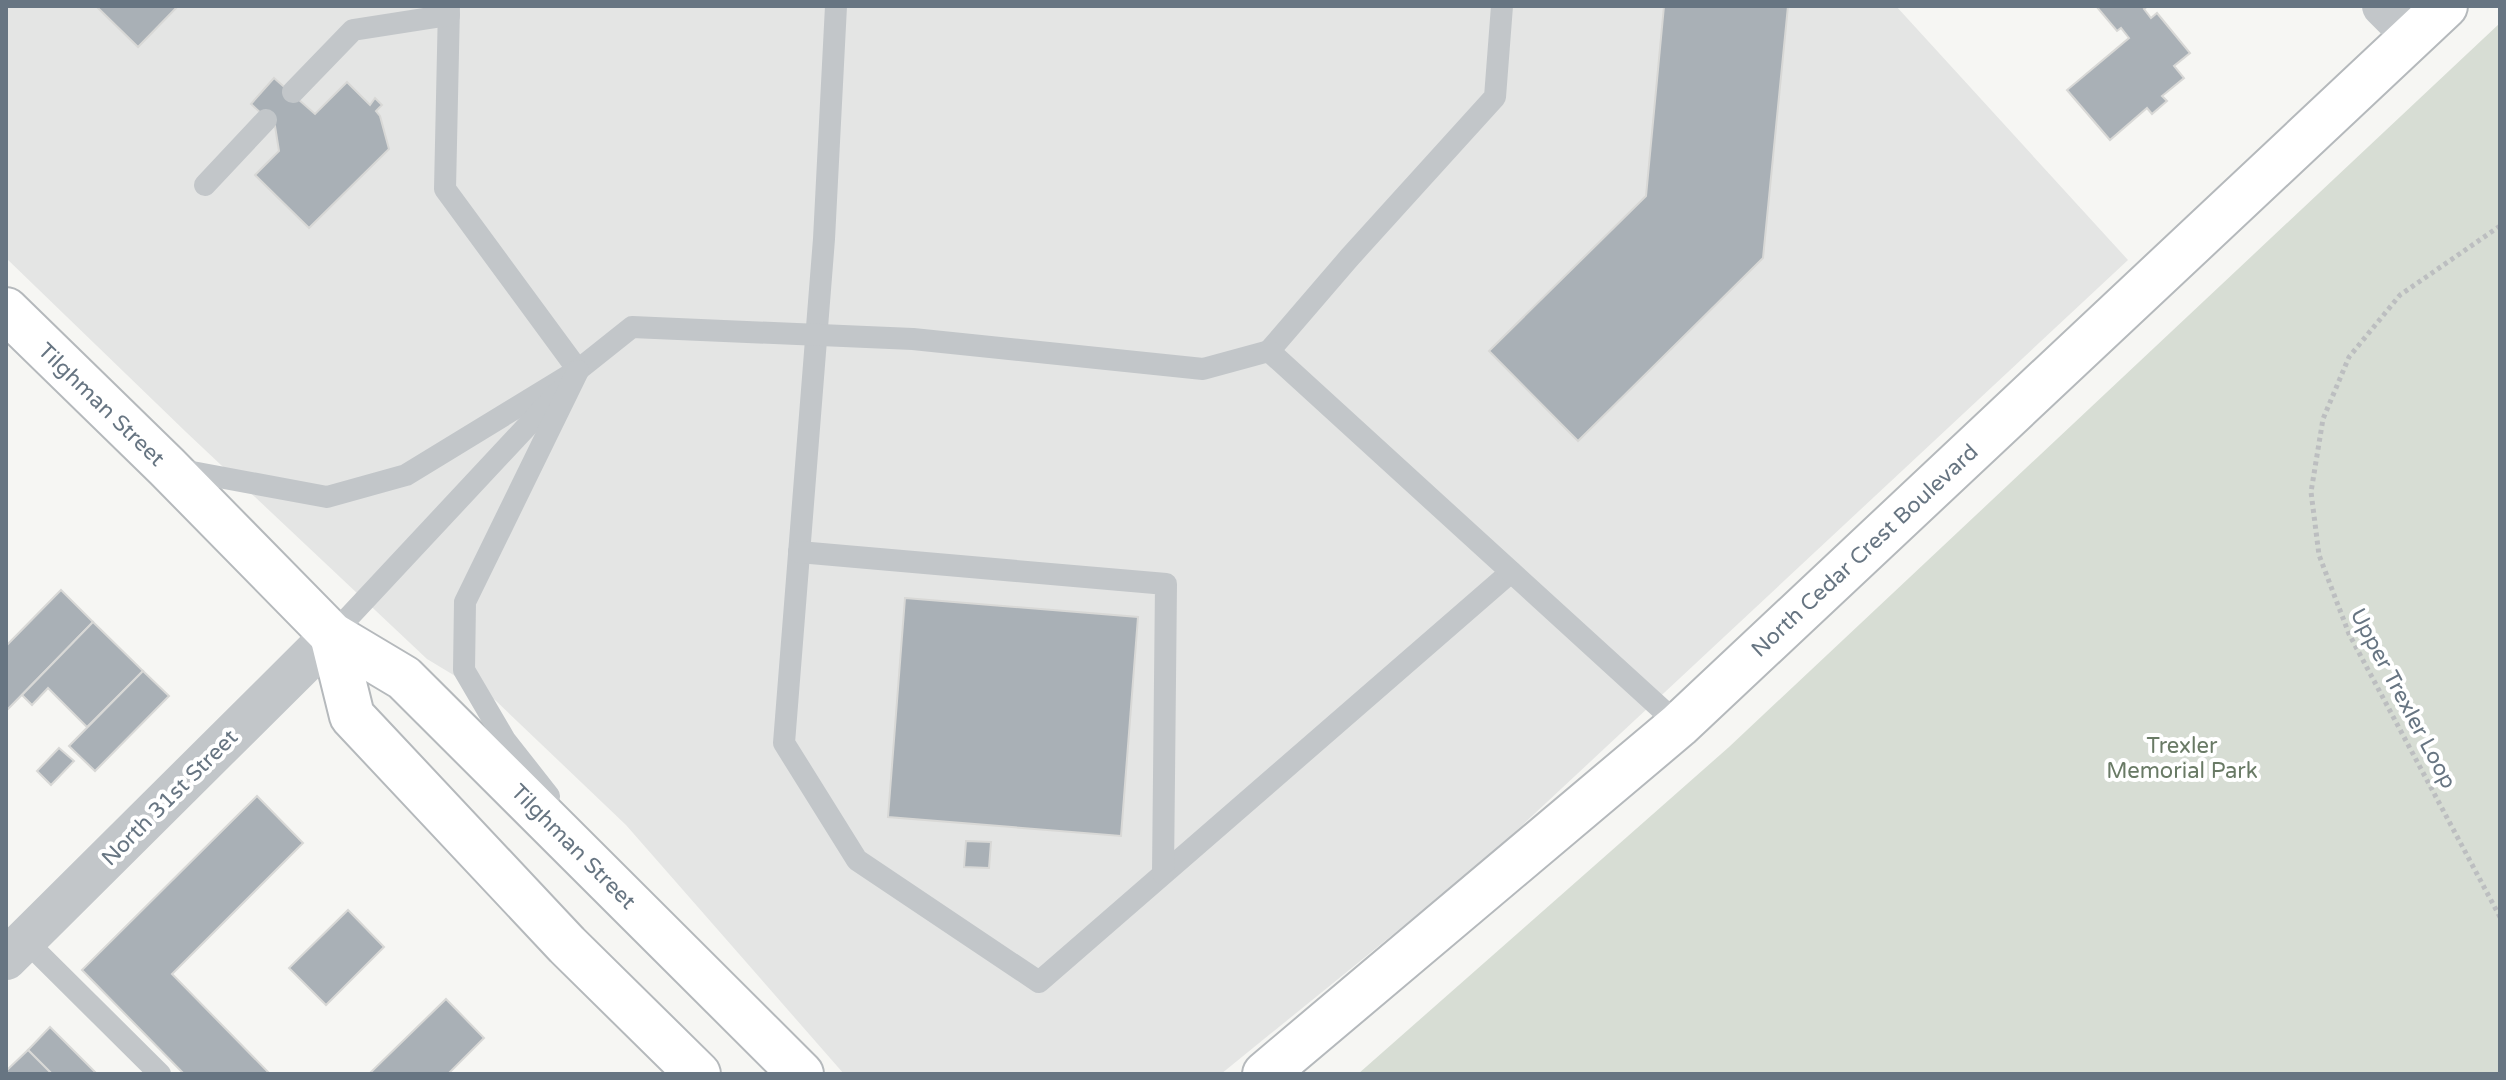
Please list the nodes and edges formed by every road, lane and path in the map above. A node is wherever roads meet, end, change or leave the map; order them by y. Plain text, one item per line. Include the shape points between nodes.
1 (836, 6) edge
2 (1502, 6) edge
3 (2445, 6) edge
4 (449, 10) edge
5 (2398, 21) edge
6 (293, 92) dead end
7 (266, 120) dead end
8 (205, 185) dead end
9 (2500, 226) edge
10 (6, 310) edge
11 (816, 333) junction
12 (1269, 351) junction
13 (578, 370) junction
14 (167, 467) junction
15 (799, 552) junction
16 (1511, 572) junction
17 (332, 635) junction
18 (1679, 725) junction
19 (1163, 873) junction
20 (635, 907) junction
21 (2500, 917) edge
22 (16, 949) edge
23 (160, 1074) edge
24 (698, 1074) edge
25 (801, 1074) edge
26 (1265, 1074) edge

1 - 11 lane
2 - 12 lane via 1495,97
3 - 5 main road, North Cedar Crest Boulevard
4 - 6 lane via 353,30
4 - 13 lane via 445,189
5 - 18 main road, North Cedar Crest Boulevard
7 - 8 lane
9 - 21 path, Upper Trexler Loop via 2400,295 2349,357 2323,419 2311,492 2319,555 2349,634
10 - 14 main road, Tilghman Street
11 - 12 lane via 1203,369
11 - 13 lane via 632,327
11 - 15 lane
12 - 16 lane
13 - 14 lane via 406,475 327,497
13 - 17 lane
13 - 20 lane via 465,602 464,670 505,740
14 - 17 main road, Tilghman Street
15 - 19 lane via 1166,584
15 - 19 lane via 784,743 857,860 1039,982
16 - 18 lane
16 - 19 lane
17 - 20 main road, Tilghman Street via 404,678
17 - 22 street, North 31st Street
17 - 24 main road via 352,716 567,945
18 - 26 main road, North Cedar Crest Boulevard
20 - 25 main road, Tilghman Street
22 - 23 lane

